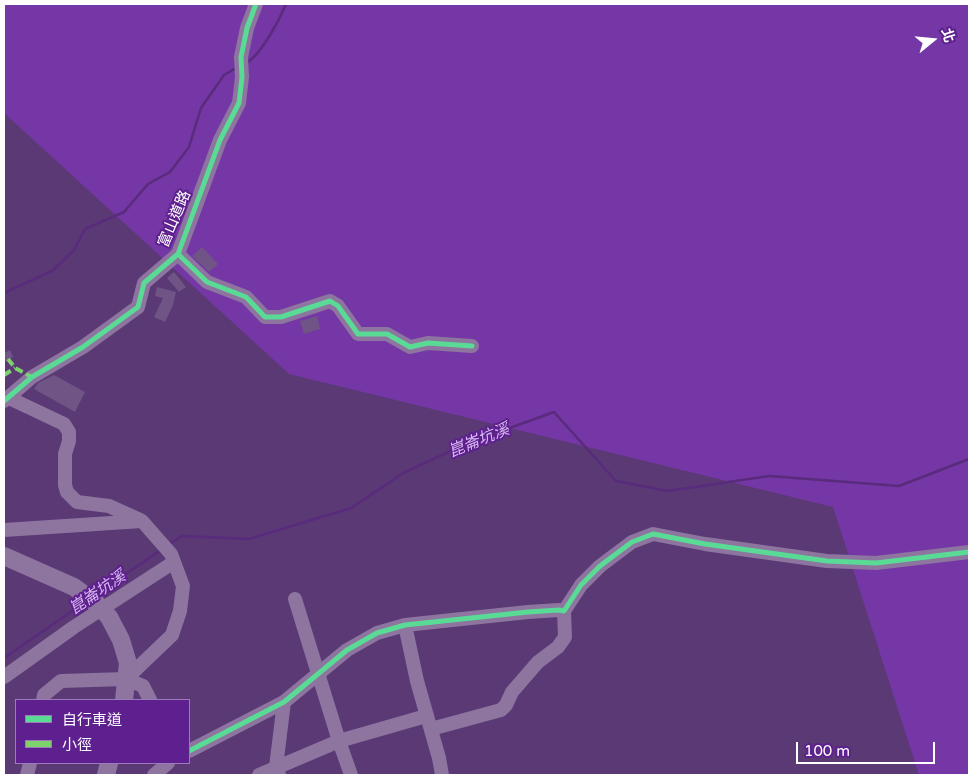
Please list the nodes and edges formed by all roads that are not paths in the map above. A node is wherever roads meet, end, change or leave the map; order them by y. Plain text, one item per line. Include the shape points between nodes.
1 (256, 4) edge
2 (178, 254) junction
3 (472, 346) dead end
4 (6, 399) edge
5 (142, 521) junction
6 (4, 530) edge
7 (969, 552) edge
8 (4, 556) edge
9 (174, 562) junction
10 (295, 599) dead end
11 (564, 611) junction
12 (405, 625) junction
13 (127, 671) junction
14 (318, 673) junction
15 (4, 677) edge
16 (43, 699) edge
17 (124, 699) edge
18 (150, 699) edge
19 (284, 702) junction
20 (429, 722) junction
21 (339, 741) junction
22 (190, 751) edge
23 (167, 764) edge
24 (278, 771) edge
25 (154, 775) edge
26 (259, 775) edge
27 (351, 775) edge
28 (442, 775) edge

1 - 2 street, 富山道路 via 247,28 238,104 220,140
2 - 3 street via 207,282 246,297 265,317 281,317 330,301 338,306 358,334 386,334 410,347 428,343
2 - 4 street, 富山道路 via 144,283 138,308 83,347 32,377
4 - 5 street via 64,424 69,432 65,485 77,502 109,506
5 - 6 street
5 - 9 street via 171,554
7 - 11 street via 876,563 827,561 653,534 632,542 600,566 581,585
8 - 13 main road via 74,587 97,604 109,617 121,640
9 - 13 street via 183,586 180,611 172,635
9 - 15 street
10 - 14 street
11 - 12 street
11 - 20 street via 565,637 558,647 538,662 501,710
12 - 14 street via 353,646
12 - 20 street
13 - 16 street via 62,681
13 - 17 main road
13 - 18 street via 143,686
14 - 19 street
14 - 21 street
19 - 22 street
19 - 24 street
20 - 21 street
20 - 28 street
21 - 24 street
21 - 27 street
23 - 25 street
24 - 26 street

